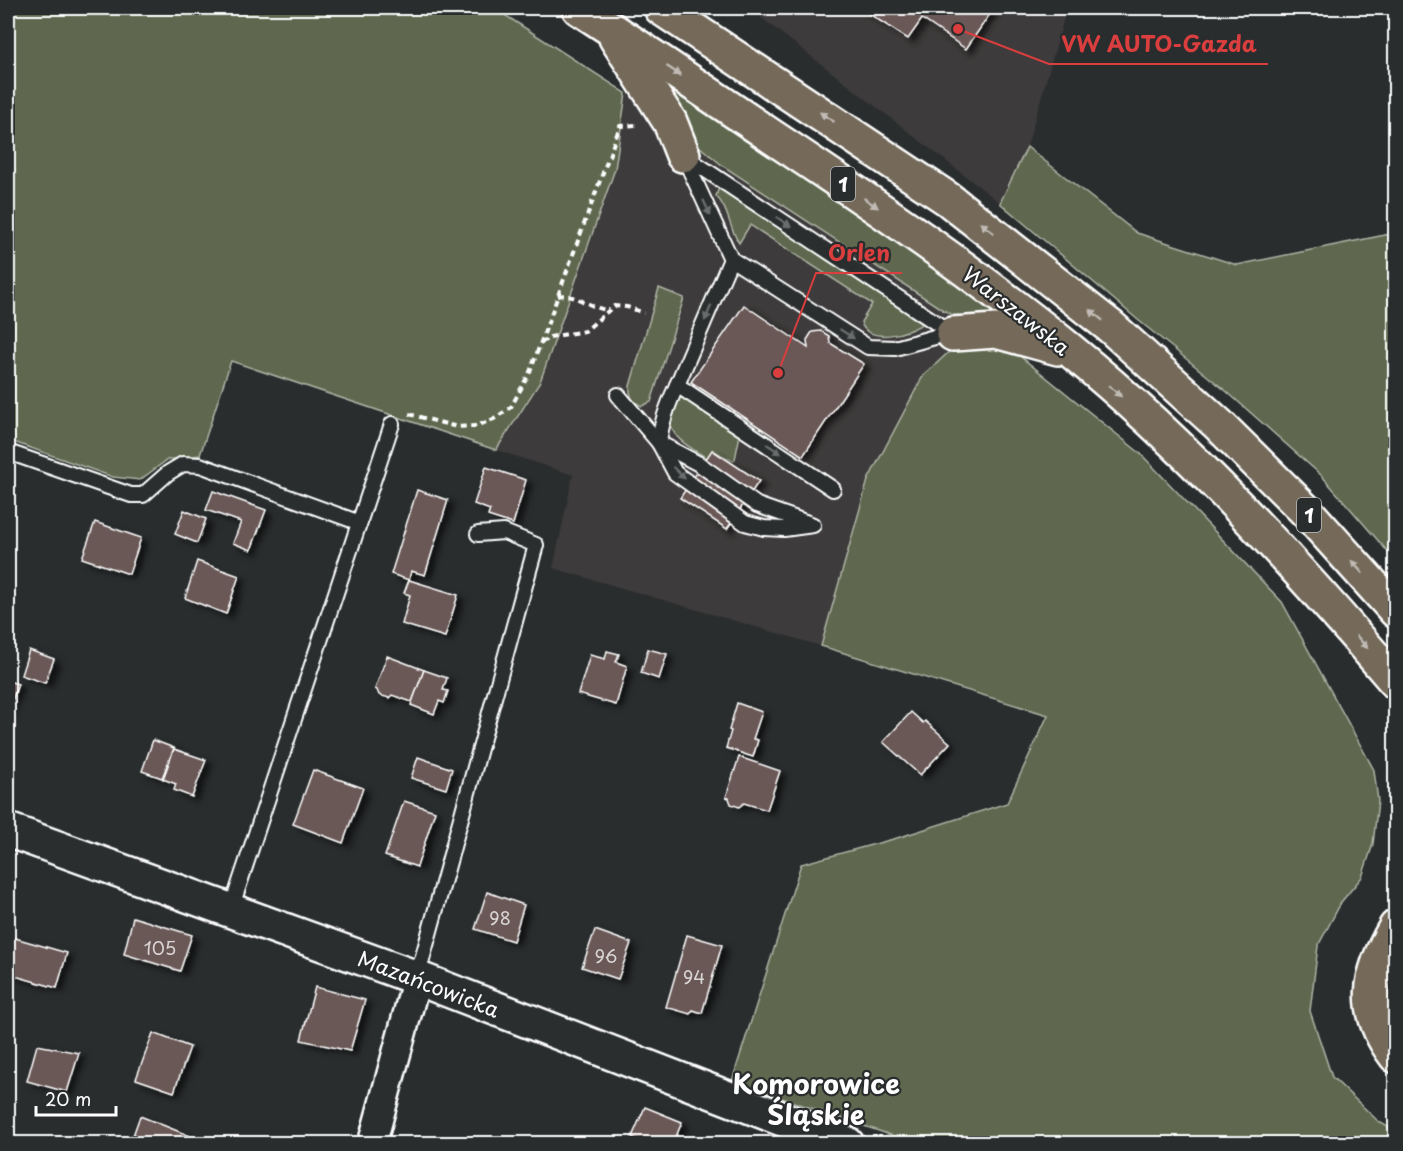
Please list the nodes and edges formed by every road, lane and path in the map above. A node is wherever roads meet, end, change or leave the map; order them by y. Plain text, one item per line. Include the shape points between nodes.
1 (579, 8) edge
2 (661, 8) edge
3 (608, 27) junction
4 (670, 122) junction
5 (683, 154) junction
6 (730, 259) junction
7 (558, 296) junction
8 (608, 310) junction
9 (644, 313) dead end
10 (952, 334) junction
11 (541, 344) junction
12 (1071, 352) junction
13 (677, 385) junction
14 (618, 395) dead end
15 (392, 424) joint
16 (659, 443) junction
17 (8, 452) edge
18 (834, 489) dead end
19 (360, 523) junction
20 (478, 534) dead end
21 (1395, 611) edge
22 (1395, 682) edge
23 (8, 830) edge
24 (231, 909) junction
25 (1395, 927) edge
26 (417, 978) junction
27 (1395, 1056) edge
28 (372, 1143) edge
29 (848, 1143) edge

1 - 3 main road, Warszawska / 1
21 -> 2 main road, 1 via 1306,511 1111,327 948,199
3 - 4 main road
3 -> 12 main road, Warszawska / 1 via 885,212
4 - 5 main road
4 - 7 path via 620,126
5 -> 6 lane
5 -> 10 lane
6 -> 10 lane via 867,347 896,348
6 -> 13 lane
7 - 8 path via 565,294
7 - 11 path
8 - 9 path via 614,306 627,307
8 - 11 path via 585,331 550,337
10 - 12 main road via 996,331
11 - 15 path via 531,372 511,407 494,418 476,426 457,428 411,414 398,415
12 -> 22 main road, Warszawska / 1 via 1252,521
13 - 16 lane via 660,428
13 -> 18 lane
14 - 16 lane
15 - 19 lane
16 -> 16 lane via 675,472 745,523 784,529 813,525 756,505 699,464
17 - 19 lane via 131,495 143,495 183,464 200,465
19 - 24 lane
20 - 26 lane via 504,532 536,545
23 - 24 street, Mazańcowicka
24 - 26 street, Mazańcowicka
25 - 27 main road via 1376,967 1371,992 1375,1016
26 - 28 street
26 - 29 street, Mazańcowicka

